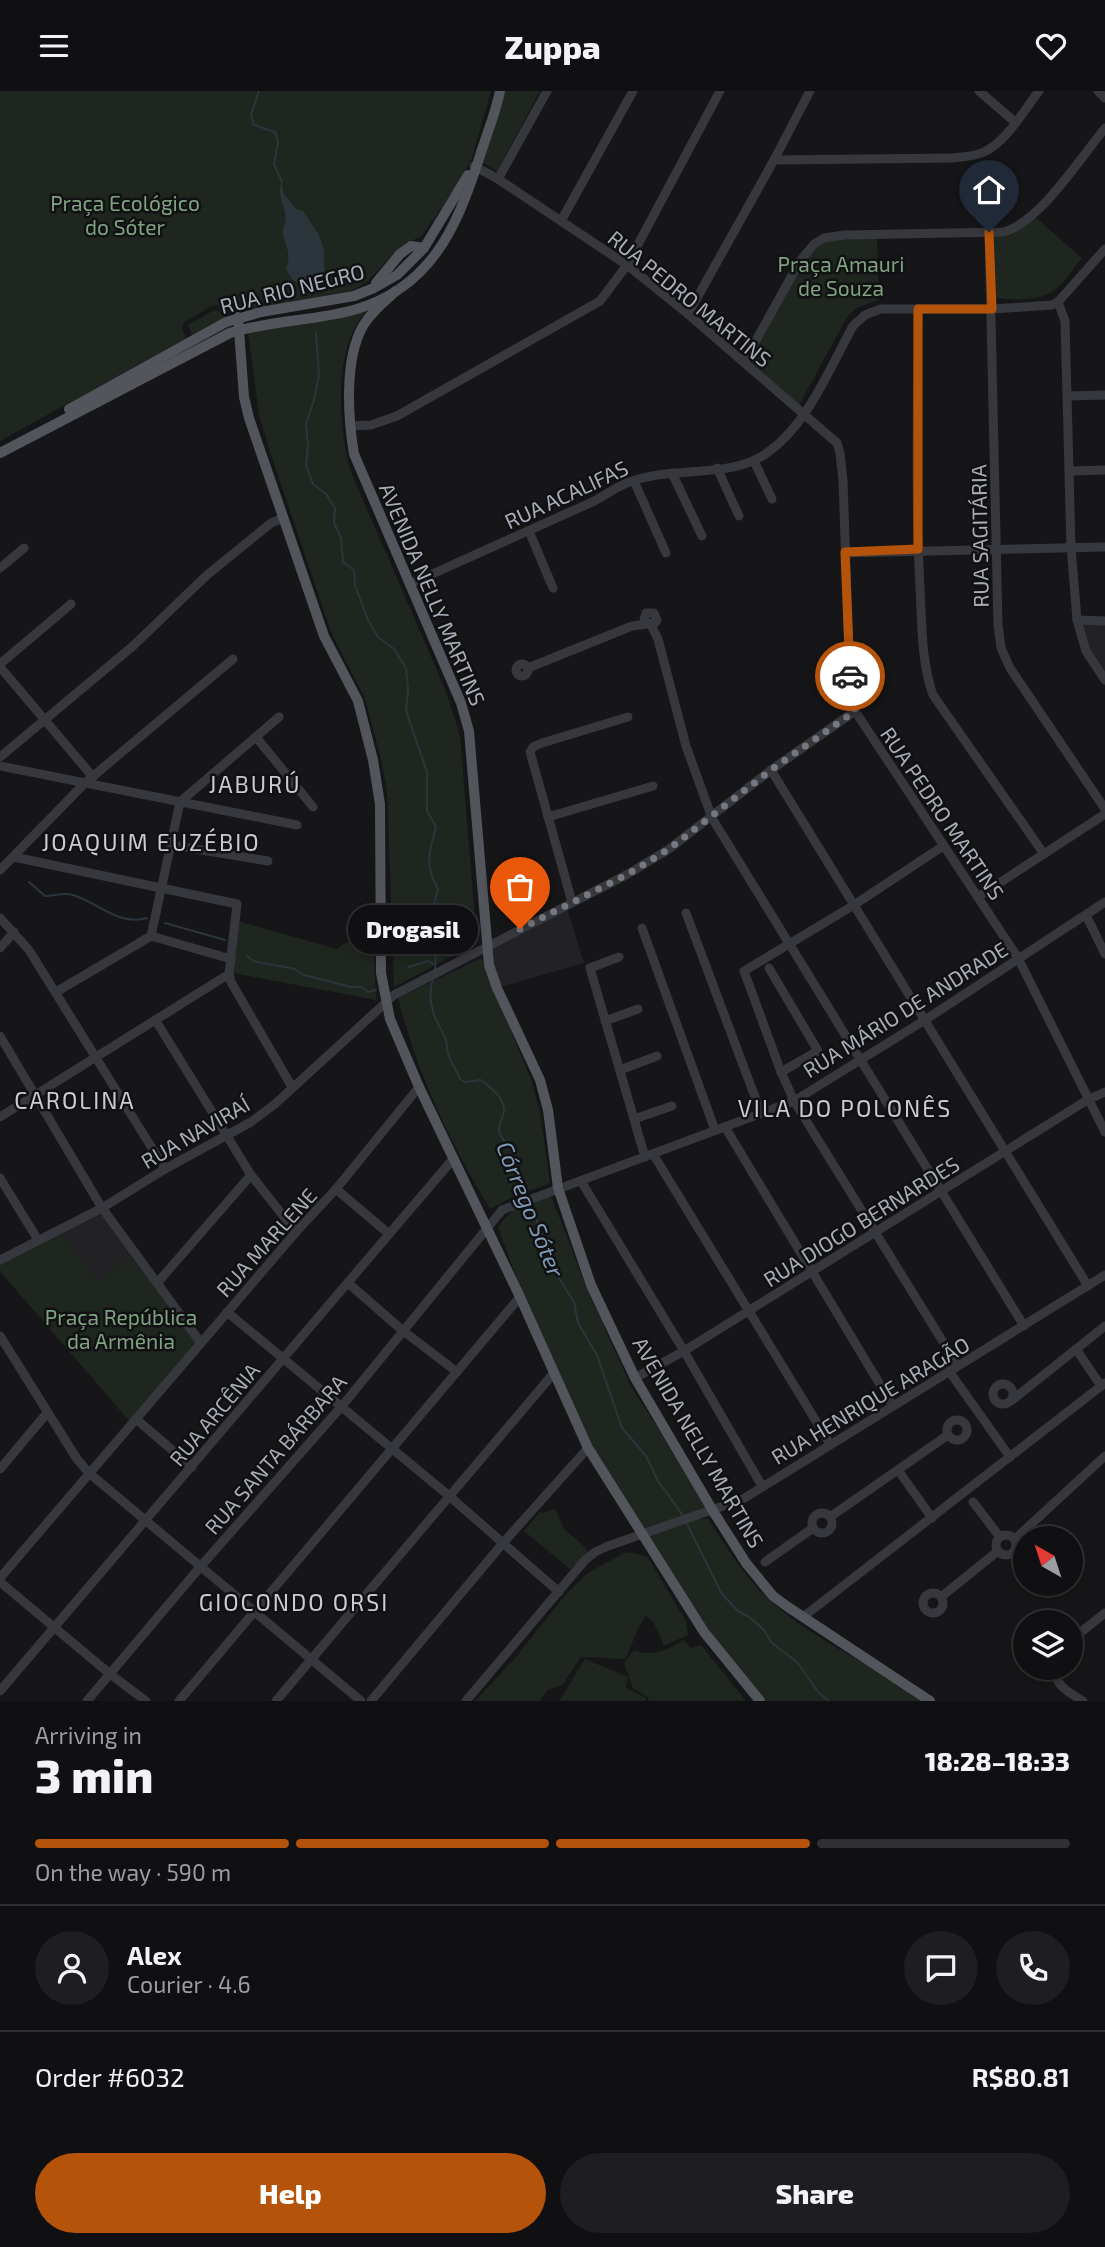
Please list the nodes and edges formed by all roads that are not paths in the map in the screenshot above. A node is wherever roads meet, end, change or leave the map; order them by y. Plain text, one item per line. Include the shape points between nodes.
1 (500, 91) edge
2 (547, 91) edge
3 (633, 91) edge
4 (720, 91) edge
5 (810, 91) edge
6 (979, 91) edge
7 (1039, 91) edge
8 (1098, 91) edge
9 (1105, 97) edge
10 (1015, 122) junction
11 (1105, 128) edge
12 (774, 160) junction
13 (476, 165) junction
14 (498, 179) junction
15 (561, 221) junction
16 (989, 232) junction
17 (424, 248) junction
18 (1105, 249) edge
19 (627, 265) junction
20 (412, 280) junction
21 (396, 291) junction
22 (1058, 302) junction
23 (918, 309) junction
24 (992, 309) junction
25 (688, 314) junction
26 (238, 317) junction
27 (239, 330) junction
28 (744, 362) junction
29 (1105, 395) edge
30 (1068, 396) junction
31 (803, 415) junction
32 (351, 426) junction
33 (0, 445) edge
34 (0, 453) edge
35 (754, 461) junction
36 (717, 468) junction
37 (1105, 470) edge
38 (1070, 471) junction
39 (672, 473) junction
40 (634, 481) junction
41 (772, 499) dead end
42 (739, 516) dead end
43 (283, 518) junction
44 (529, 531) junction
45 (702, 536) dead end
46 (1071, 547) junction
47 (1105, 547) edge
48 (24, 548) dead end
49 (918, 549) junction
50 (996, 549) junction
51 (845, 552) junction
52 (666, 553) dead end
53 (0, 568) edge
54 (410, 584) junction
55 (553, 588) dead end
56 (71, 604) dead end
57 (1077, 620) junction
58 (1105, 621) edge
59 (233, 659) dead end
60 (0, 666) edge
61 (528, 667) dead end
62 (1105, 680) edge
63 (855, 711) junction
64 (279, 717) dead end
65 (628, 717) dead end
66 (45, 720) junction
67 (256, 737) junction
68 (0, 757) edge
69 (0, 767) edge
70 (771, 770) junction
71 (89, 780) junction
72 (653, 786) dead end
73 (180, 802) junction
74 (313, 807) dead end
75 (1105, 809) edge
76 (1105, 814) edge
77 (548, 817) junction
78 (712, 818) junction
79 (297, 825) dead end
80 (171, 845) junction
81 (943, 846) junction
82 (1044, 854) junction
83 (14, 857) junction
84 (268, 861) dead end
85 (0, 870) edge
86 (162, 888) junction
87 (978, 897) junction
88 (572, 902) junction
89 (1105, 902) edge
90 (854, 905) junction
91 (686, 913) dead end
92 (1086, 915) junction
93 (0, 918) edge
94 (642, 928) dead end
95 (14, 932) junction
96 (151, 936) junction
97 (789, 944) junction
98 (486, 946) junction
99 (0, 948) edge
100 (1105, 954) edge
101 (619, 957) dead end
102 (1018, 958) junction
103 (231, 959) junction
104 (769, 968) dead end
105 (229, 974) junction
106 (56, 992) junction
107 (386, 1002) junction
108 (638, 1009) dead end
109 (925, 1020) junction
110 (156, 1021) junction
111 (605, 1021) junction
112 (0, 1036) edge
113 (657, 1056) dead end
114 (97, 1058) junction
115 (860, 1060) junction
116 (620, 1070) junction
117 (781, 1072) junction
118 (292, 1087) junction
119 (419, 1087) junction
120 (1105, 1092) edge
121 (37, 1096) junction
122 (1089, 1099) junction
123 (794, 1101) junction
124 (672, 1105) dead end
125 (761, 1113) junction
126 (0, 1117) edge
127 (634, 1119) junction
128 (720, 1128) junction
129 (1105, 1132) edge
130 (226, 1136) junction
131 (1005, 1152) junction
132 (649, 1155) junction
133 (453, 1159) junction
134 (165, 1169) junction
135 (251, 1175) junction
136 (0, 1178) edge
137 (580, 1181) junction
138 (558, 1188) junction
139 (337, 1189) junction
140 (941, 1192) junction
141 (102, 1207) junction
142 (486, 1227) junction
143 (296, 1232) junction
144 (876, 1232) junction
145 (388, 1234) junction
146 (38, 1240) junction
147 (0, 1260) edge
148 (814, 1272) junction
149 (1105, 1275) edge
150 (158, 1282) junction
151 (348, 1283) junction
152 (1088, 1286) junction
153 (520, 1297) junction
154 (750, 1310) junction
155 (227, 1312) junction
156 (1024, 1326) junction
157 (1105, 1326) edge
158 (402, 1331) junction
159 (0, 1336) edge
160 (201, 1343) junction
161 (1076, 1349) junction
162 (684, 1351) junction
163 (282, 1359) junction
164 (958, 1366) junction
165 (949, 1371) junction
166 (457, 1372) junction
167 (553, 1374) junction
168 (635, 1378) junction
169 (1103, 1385) edge
170 (1011, 1401) dead end
171 (342, 1406) junction
172 (893, 1406) junction
173 (47, 1413) junction
174 (136, 1419) junction
175 (948, 1435) dead end
176 (830, 1444) junction
177 (392, 1448) junction
178 (588, 1448) junction
179 (1105, 1456) edge
180 (1010, 1457) junction
181 (1, 1466) edge
182 (192, 1467) junction
183 (898, 1470) junction
184 (89, 1473) junction
185 (762, 1486) junction
186 (448, 1495) junction
187 (973, 1502) dead end
188 (713, 1511) junction
189 (830, 1517) junction
190 (932, 1518) junction
191 (147, 1520) junction
192 (1029, 1526) edge
193 (813, 1528) junction
194 (643, 1533) junction
195 (1000, 1537) junction
196 (1013, 1538) edge
197 (503, 1543) junction
198 (998, 1551) junction
199 (1013, 1552) edge
200 (765, 1562) dead end
201 (201, 1566) junction
202 (0, 1580) edge
203 (559, 1592) junction
204 (941, 1597) dead end
205 (256, 1612) junction
206 (1105, 1613) edge
207 (803, 1617) junction
208 (55, 1627) junction
209 (1083, 1630) edge
210 (311, 1660) junction
211 (110, 1674) junction
212 (1056, 1680) edge
213 (0, 1691) edge
214 (87, 1701) edge
215 (146, 1701) edge
216 (179, 1701) edge
217 (276, 1701) edge
218 (361, 1701) edge
219 (371, 1701) edge
220 (466, 1701) edge
221 (760, 1701) edge
222 (930, 1701) edge
223 (1083, 1701) edge

1 - 13 main road
2 - 14 street
3 - 15 street
4 - 19 street
5 - 12 street
6 - 10 street
7 - 10 street
8 - 9 street
10 - 12 street via 987,151 972,156
11 - 16 street via 1034,215 1015,229
12 - 25 street
13 - 14 street, RUA PEDRO MARTINS
13 - 17 main road, RUA RIO NEGRO
13 - 20 main road, RUA RIO NEGRO via 453,227 439,252
14 - 15 street, RUA PEDRO MARTINS
15 - 19 street, RUA PEDRO MARTINS
16 - 24 street, RUA SAGITÁRIA
16 - 28 street via 824,238 800,261
17 - 20 main road via 427,260
17 - 26 main road, RUA RIO NEGRO via 397,275 363,293
18 - 22 street
19 - 25 street, RUA PEDRO MARTINS
19 - 32 street via 609,292 591,307 397,415 371,425
20 - 21 main road, RUA RIO NEGRO
21 - 27 main road, RUA RIO NEGRO via 357,309
21 - 32 main road, AVENIDA NELLY MARTINS via 371,314 356,342 350,371
22 - 24 street, RUA ACALIFAS
22 - 30 street via 1065,321
23 - 24 street, RUA ACALIFAS
23 - 31 street, RUA ACALIFAS via 881,309 853,326
23 - 49 street
24 - 50 street, RUA SAGITÁRIA
25 - 28 street, RUA PEDRO MARTINS
26 - 27 main road
26 - 33 main road, RUA RIO NEGRO
27 - 34 main road, RUA RIO NEGRO
27 - 43 main road via 244,397
28 - 31 street, RUA PEDRO MARTINS
29 - 30 street
30 - 38 street
31 - 35 street, RUA ACALIFAS via 779,443
31 - 51 street, RUA PEDRO MARTINS via 837,443
32 - 54 main road, AVENIDA NELLY MARTINS via 359,469
35 - 36 street, RUA ACALIFAS
35 - 41 street
36 - 39 street, RUA ACALIFAS
36 - 42 street
37 - 38 street
38 - 46 street
39 - 40 street, RUA ACALIFAS
39 - 45 street
40 - 44 street, RUA ACALIFAS
40 - 52 street
43 - 66 street via 207,575 133,646
43 - 107 main road via 324,636 358,701 373,760 380,804
44 - 54 street, RUA ACALIFAS
44 - 55 street
46 - 47 street
46 - 50 street
46 - 57 street
48 - 53 street
49 - 50 street
49 - 51 street
49 - 82 street via 924,660 933,695
50 - 75 street, RUA SAGITÁRIA via 1002,648 1021,687
51 - 63 street, RUA PEDRO MARTINS
54 - 98 main road, AVENIDA NELLY MARTINS via 469,731
56 - 60 street
57 - 58 street
57 - 62 street via 1086,651
59 - 71 street
60 - 66 street
61 - 78 street via 632,626 648,624 658,639 686,746
63 - 70 street, RUA NAVIRAÍ
63 - 81 street, RUA PEDRO MARTINS
64 - 67 street
65 - 77 street via 533,747 530,752
66 - 68 street
66 - 71 street
67 - 73 street
67 - 74 street
69 - 71 street
70 - 78 street, RUA NAVIRAÍ
70 - 90 street
71 - 73 street
71 - 83 street
72 - 77 street
73 - 79 street
73 - 80 street
76 - 82 street
77 - 88 street
78 - 88 street, RUA NAVIRAÍ via 659,855
78 - 97 street
80 - 84 street
80 - 86 street
81 - 87 street, RUA PEDRO MARTINS
81 - 90 street
82 - 87 street
83 - 85 street
83 - 86 street
86 - 96 street
86 - 103 street via 237,904
87 - 102 street, RUA PEDRO MARTINS
88 - 98 street, RUA NAVIRAÍ
89 - 92 street, RUA MÁRIO DE ANDRADE
90 - 97 street
90 - 109 street
91 - 125 street
92 - 100 street
92 - 102 street, RUA MÁRIO DE ANDRADE
93 - 95 street
94 - 128 street
95 - 99 street
95 - 106 street
96 - 103 street
96 - 106 street
97 - 115 street
97 - 117 street via 744,971
98 - 107 street, RUA NAVIRAÍ
98 - 138 main road, AVENIDA NELLY MARTINS via 497,988 540,1080
101 - 111 street via 590,968
102 - 109 street, RUA MÁRIO DE ANDRADE
102 - 122 street, RUA PEDRO MARTINS
103 - 105 street
104 - 117 street via 818,1051
105 - 110 street
105 - 118 street
106 - 114 street
107 - 118 street, RUA NAVIRAÍ
107 - 119 main road
108 - 111 street
109 - 115 street, RUA MÁRIO DE ANDRADE
109 - 131 street
110 - 114 street
110 - 130 street
111 - 116 street
112 - 121 street
113 - 116 street
114 - 121 street
114 - 134 street
115 - 123 street, RUA MÁRIO DE ANDRADE
115 - 140 street
116 - 127 street
117 - 123 street
118 - 130 street, RUA NAVIRAÍ via 251,1122
119 - 133 main road
119 - 139 street, RUA MARLENE
120 - 122 street, RUA DIOGO BERNARDES
121 - 126 street
121 - 141 street
122 - 129 street, RUA PEDRO MARTINS
122 - 131 street, RUA DIOGO BERNARDES
123 - 125 street, RUA MÁRIO DE ANDRADE
123 - 144 street
124 - 127 street
125 - 128 street, RUA MÁRIO DE ANDRADE
127 - 132 street
128 - 132 street, RUA MÁRIO DE ANDRADE
128 - 148 street
130 - 134 street, RUA NAVIRAÍ
130 - 135 street
131 - 140 street, RUA DIOGO BERNARDES
131 - 152 street
132 - 137 street, RUA MÁRIO DE ANDRADE
132 - 154 street
133 - 142 main road
133 - 145 street, RUA ARCÊNIA
134 - 141 street, RUA NAVIRAÍ
135 - 143 street
135 - 150 street
136 - 146 street
137 - 138 street, RUA MÁRIO DE ANDRADE
137 - 162 street
138 - 142 street, RUA MÁRIO DE ANDRADE via 502,1210
138 - 168 main road, AVENIDA NELLY MARTINS via 591,1285
139 - 143 street, RUA MARLENE
139 - 145 street
140 - 144 street, RUA DIOGO BERNARDES
140 - 156 street
141 - 146 street, RUA NAVIRAÍ
141 - 150 street
142 - 153 main road
142 - 158 street, RUA SANTA BÁRBARA
143 - 155 street, RUA MARLENE
144 - 148 street, RUA DIOGO BERNARDES
144 - 164 street
145 - 151 street, RUA ARCÊNIA
146 - 147 street, RUA NAVIRAÍ
148 - 154 street, RUA DIOGO BERNARDES
148 - 172 street
149 - 152 street, RUA HENRIQUE ARAGÃO
150 - 160 street
151 - 158 street
151 - 163 street, RUA ARCÊNIA
152 - 156 street, RUA HENRIQUE ARAGÃO
153 - 166 street
153 - 167 main road
154 - 162 street, RUA DIOGO BERNARDES
154 - 176 street
155 - 160 street, RUA MARLENE
155 - 163 street
156 - 164 street, RUA HENRIQUE ARAGÃO
157 - 161 street
158 - 166 street
158 - 171 street, RUA SANTA BÁRBARA
159 - 173 street
160 - 174 street, RUA MARLENE
161 - 169 street
161 - 170 street
162 - 168 street, RUA DIOGO BERNARDES
162 - 185 street
163 - 171 street
163 - 182 street, RUA ARCÊNIA
164 - 165 street, RUA HENRIQUE ARAGÃO
165 - 172 street, RUA HENRIQUE ARAGÃO
165 - 180 street
166 - 177 street
167 - 178 main road
167 - 186 street
168 - 188 main road, AVENIDA NELLY MARTINS
169 - 180 street
171 - 177 street
171 - 201 street, RUA SANTA BÁRBARA
172 - 176 street, RUA HENRIQUE ARAGÃO
173 - 181 street
173 - 184 street
174 - 182 street
174 - 184 street, RUA MARLENE
175 - 183 street
176 - 185 street, RUA HENRIQUE ARAGÃO
177 - 186 street
177 - 205 street
178 - 194 main road
178 - 197 street
179 - 192 street
180 - 190 street
182 - 191 street, RUA ARCÊNIA
183 - 189 street
183 - 190 street
184 - 191 street
184 - 202 street, RUA MARLENE
185 - 188 street, RUA HENRIQUE ARAGÃO
186 - 197 street
186 - 210 street
187 - 195 street
188 - 194 street, RUA HENRIQUE ARAGÃO
188 - 207 main road, AVENIDA NELLY MARTINS via 760,1581
189 - 193 street via 823,1512 814,1515
189 - 193 street via 832,1525 827,1531
190 - 207 street
191 - 201 street
191 - 208 street, RUA ARCÊNIA
193 - 200 street
194 - 203 street, RUA HENRIQUE ARAGÃO via 595,1552
194 - 221 main road via 704,1632
195 - 196 street
195 - 198 street
197 - 203 street
197 - 219 street
198 - 199 street
198 - 204 street
201 - 205 street
201 - 211 street, RUA SANTA BÁRBARA
202 - 208 street
203 - 220 street, RUA HENRIQUE ARAGÃO
205 - 210 street
205 - 216 street
206 - 209 street
207 - 222 main road, AVENIDA NELLY MARTINS
208 - 211 street
208 - 213 street, RUA ARCÊNIA
210 - 217 street
210 - 218 street
211 - 214 street, RUA SANTA BÁRBARA
211 - 215 street
212 - 223 street

